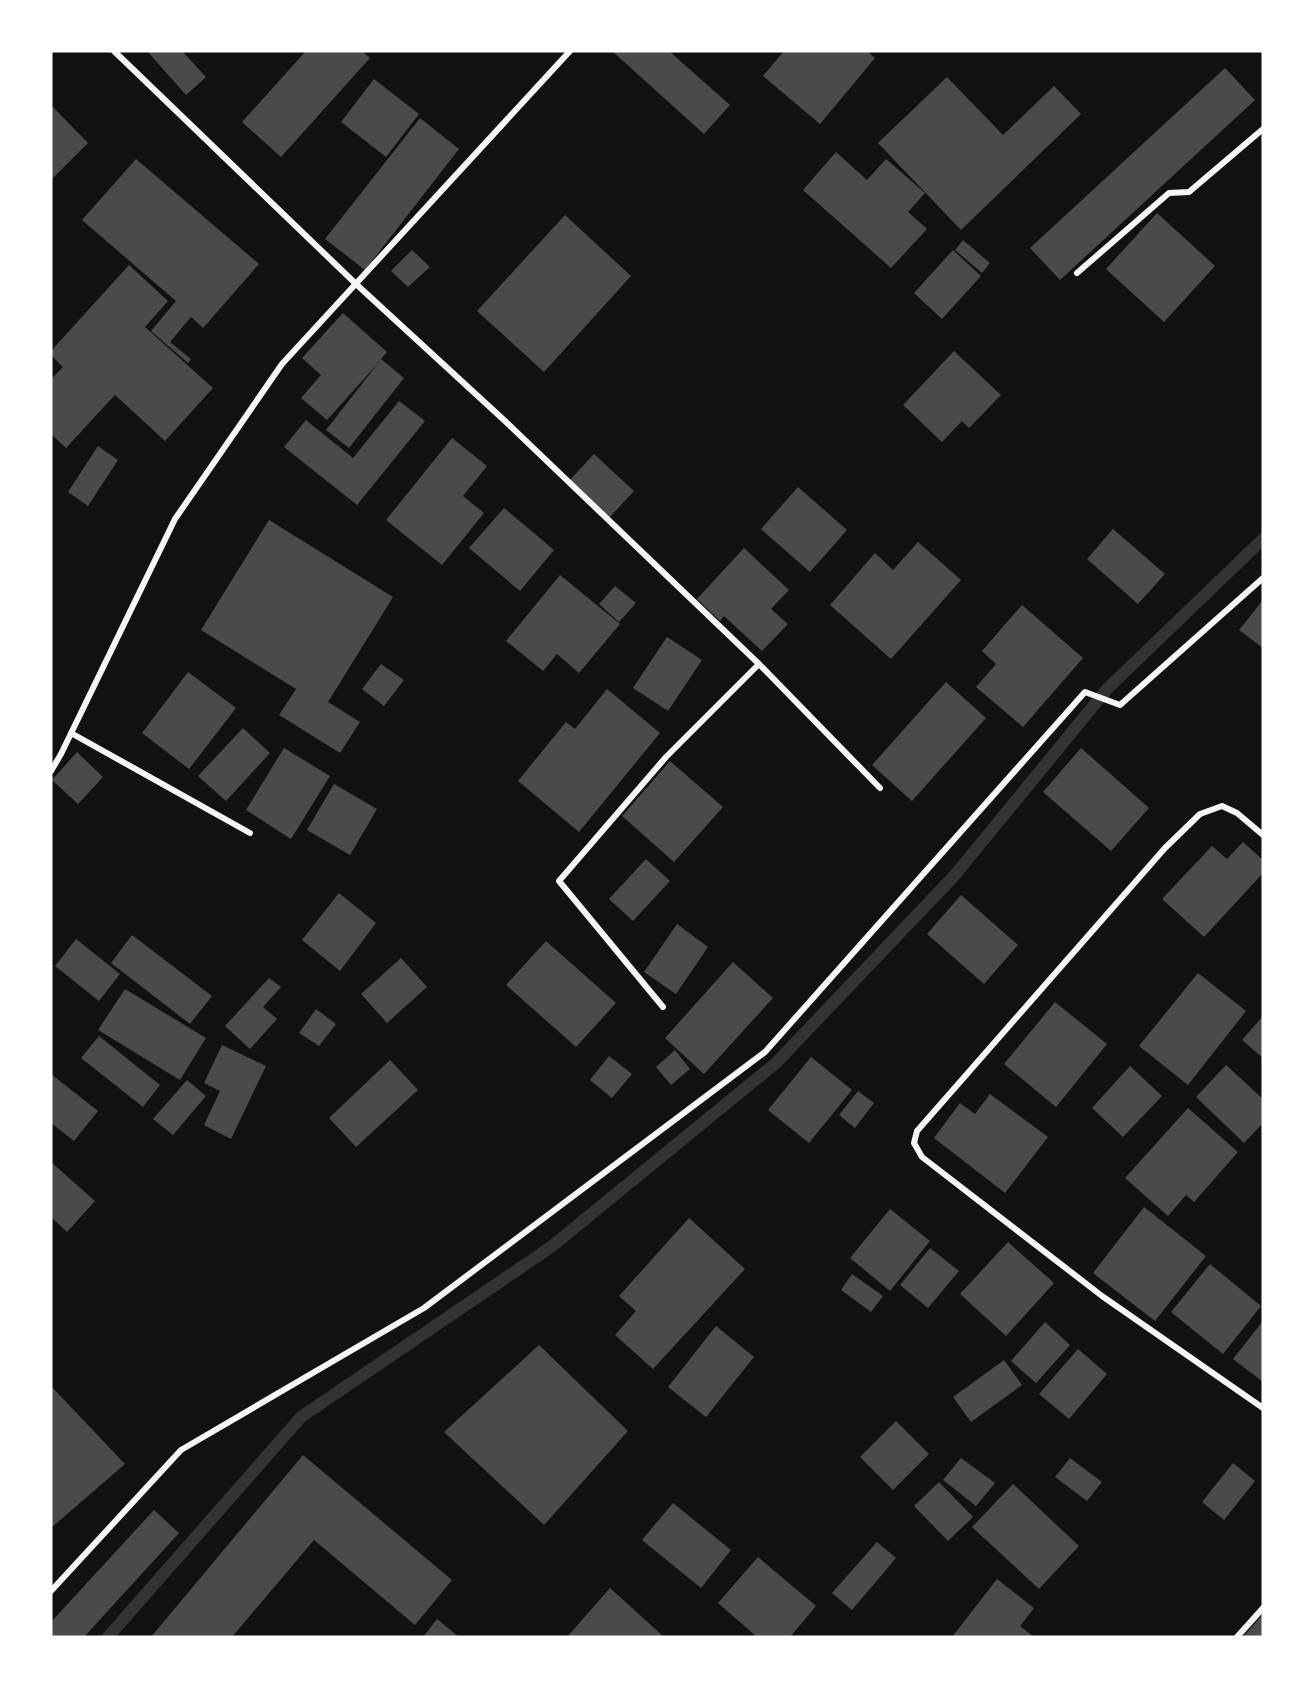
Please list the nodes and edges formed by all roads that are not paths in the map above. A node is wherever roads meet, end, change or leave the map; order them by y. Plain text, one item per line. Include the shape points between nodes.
1 (114, 51) edge
2 (570, 51) edge
3 (1263, 129) edge
4 (1077, 273) dead end
5 (356, 284) junction
6 (1263, 578) edge
7 (759, 664) junction
8 (71, 732) junction
9 (51, 771) edge
10 (879, 788) dead end
11 (250, 833) dead end
12 (1263, 836) edge
13 (663, 1007) dead end
14 (1263, 1408) edge
15 (51, 1591) edge
16 (1263, 1608) edge
17 (1237, 1637) edge

1 - 5 street
2 - 5 street
3 - 4 street via 1189,192 1169,193
5 - 7 street
5 - 8 street via 282,364 175,519
6 - 15 street via 1120,705 1085,692 765,1052 424,1308 181,1450
7 - 10 street
7 - 13 street via 666,758 560,881
8 - 9 street
8 - 11 street
12 - 14 street via 1237,813 1222,806 1200,814 1165,848 917,1131 914,1143 922,1157 1102,1296
16 - 17 street

